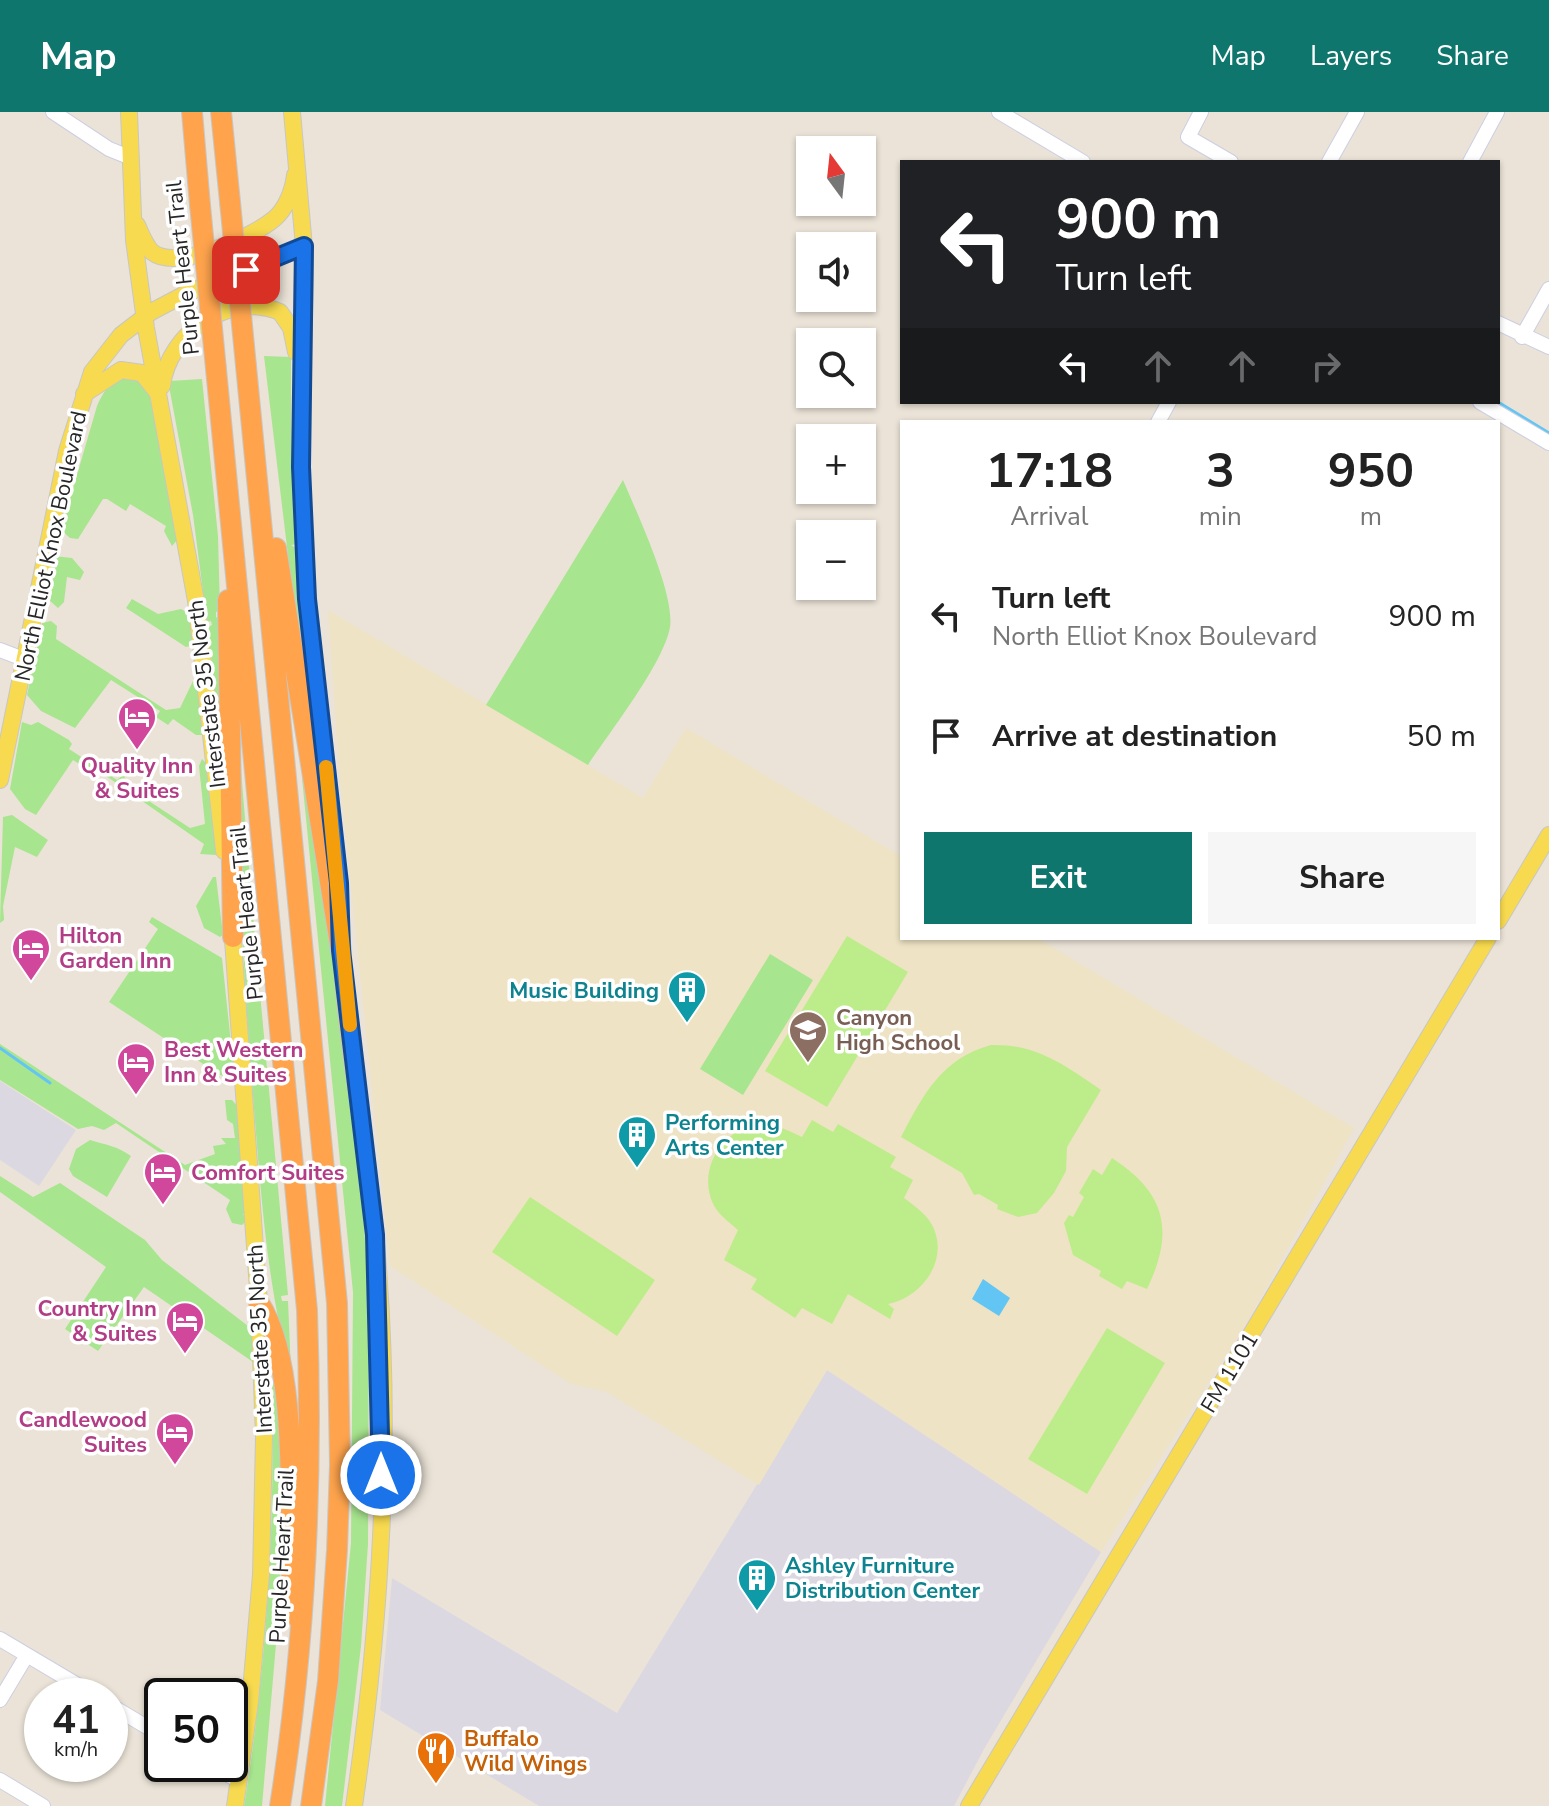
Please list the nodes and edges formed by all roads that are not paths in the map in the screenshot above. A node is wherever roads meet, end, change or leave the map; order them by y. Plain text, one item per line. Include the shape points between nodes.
1 (53, 112) edge
2 (129, 112) edge
3 (192, 112) edge
4 (221, 112) edge
5 (292, 112) edge
6 (999, 112) edge
7 (1201, 112) edge
8 (1357, 112) edge
9 (1497, 112) edge
10 (297, 154) junction
11 (129, 157) junction
12 (1080, 160) edge
13 (1228, 160) edge
14 (1330, 160) edge
15 (1471, 160) edge
16 (131, 209) junction
17 (304, 252) junction
18 (1549, 289) edge
19 (145, 322) junction
20 (1500, 324) edge
21 (1522, 337) junction
22 (1549, 347) edge
23 (301, 373) junction
24 (87, 392) junction
25 (160, 396) junction
26 (1483, 404) edge
27 (1549, 443) edge
28 (260, 499) junction
29 (231, 532) junction
30 (0, 650) edge
31 (26, 660) junction
32 (0, 780) edge
33 (1549, 835) edge
34 (1500, 918) edge
35 (233, 937) junction
36 (1487, 940) edge
37 (341, 950) junction
38 (259, 1303) junction
39 (0, 1639) edge
40 (27, 1655) junction
41 (66, 1678) edge
42 (298, 1679) junction
43 (0, 1700) edge
44 (248, 1716) edge
45 (0, 1780) edge
46 (239, 1782) edge
47 (43, 1806) edge
48 (235, 1806) edge
49 (280, 1806) edge
50 (311, 1806) edge
51 (354, 1806) edge
52 (969, 1806) edge

1 - 11 street
2 - 11 main road, Interstate 35 North
3 - 29 highway, Purple Heart Trail, bridge
4 - 28 highway, bridge
5 - 10 main road
6 - 12 street
7 - 13 street via 1188,137
8 - 14 street
9 - 15 street
10 - 16 main road via 294,185 274,219 199,255 174,259 153,252
10 - 17 main road
11 - 16 main road, Interstate 35 North
16 - 19 main road, Interstate 35 North
17 - 19 main road, North Elliot Knox Boulevard
17 - 23 main road
18 - 21 street
19 - 24 main road, North Elliot Knox Boulevard via 105,353 87,381
19 - 25 main road, Interstate 35 North
20 - 21 street
21 - 22 street
23 - 25 main road via 287,319 269,307 253,306 186,332 168,359
23 - 37 main road via 307,599 339,883
24 - 25 main road via 121,370 134,370 150,380
24 - 31 main road, North Elliot Knox Boulevard via 64,465
25 - 35 main road, Interstate 35 North via 206,675
26 - 27 street
28 - 37 highway via 280,562
28 - 50 highway via 337,1318 337,1550 328,1681
29 - 35 highway
29 - 42 highway, Purple Heart Trail via 306,1295 310,1450
30 - 31 street
31 - 32 main road, North Elliot Knox Boulevard
33 - 34 main road
35 - 38 main road, Interstate 35 North
36 - 52 main road, FM 1101 / FM 1101
37 - 51 main road via 375,1235 381,1402 379,1567
38 - 42 highway via 276,1345 284,1404 293,1497 291,1587
38 - 44 main road, Interstate 35 North via 263,1545
39 - 40 street
40 - 41 street
40 - 43 street
42 - 49 highway, Purple Heart Trail
45 - 47 street
46 - 48 main road, Interstate 35 North

